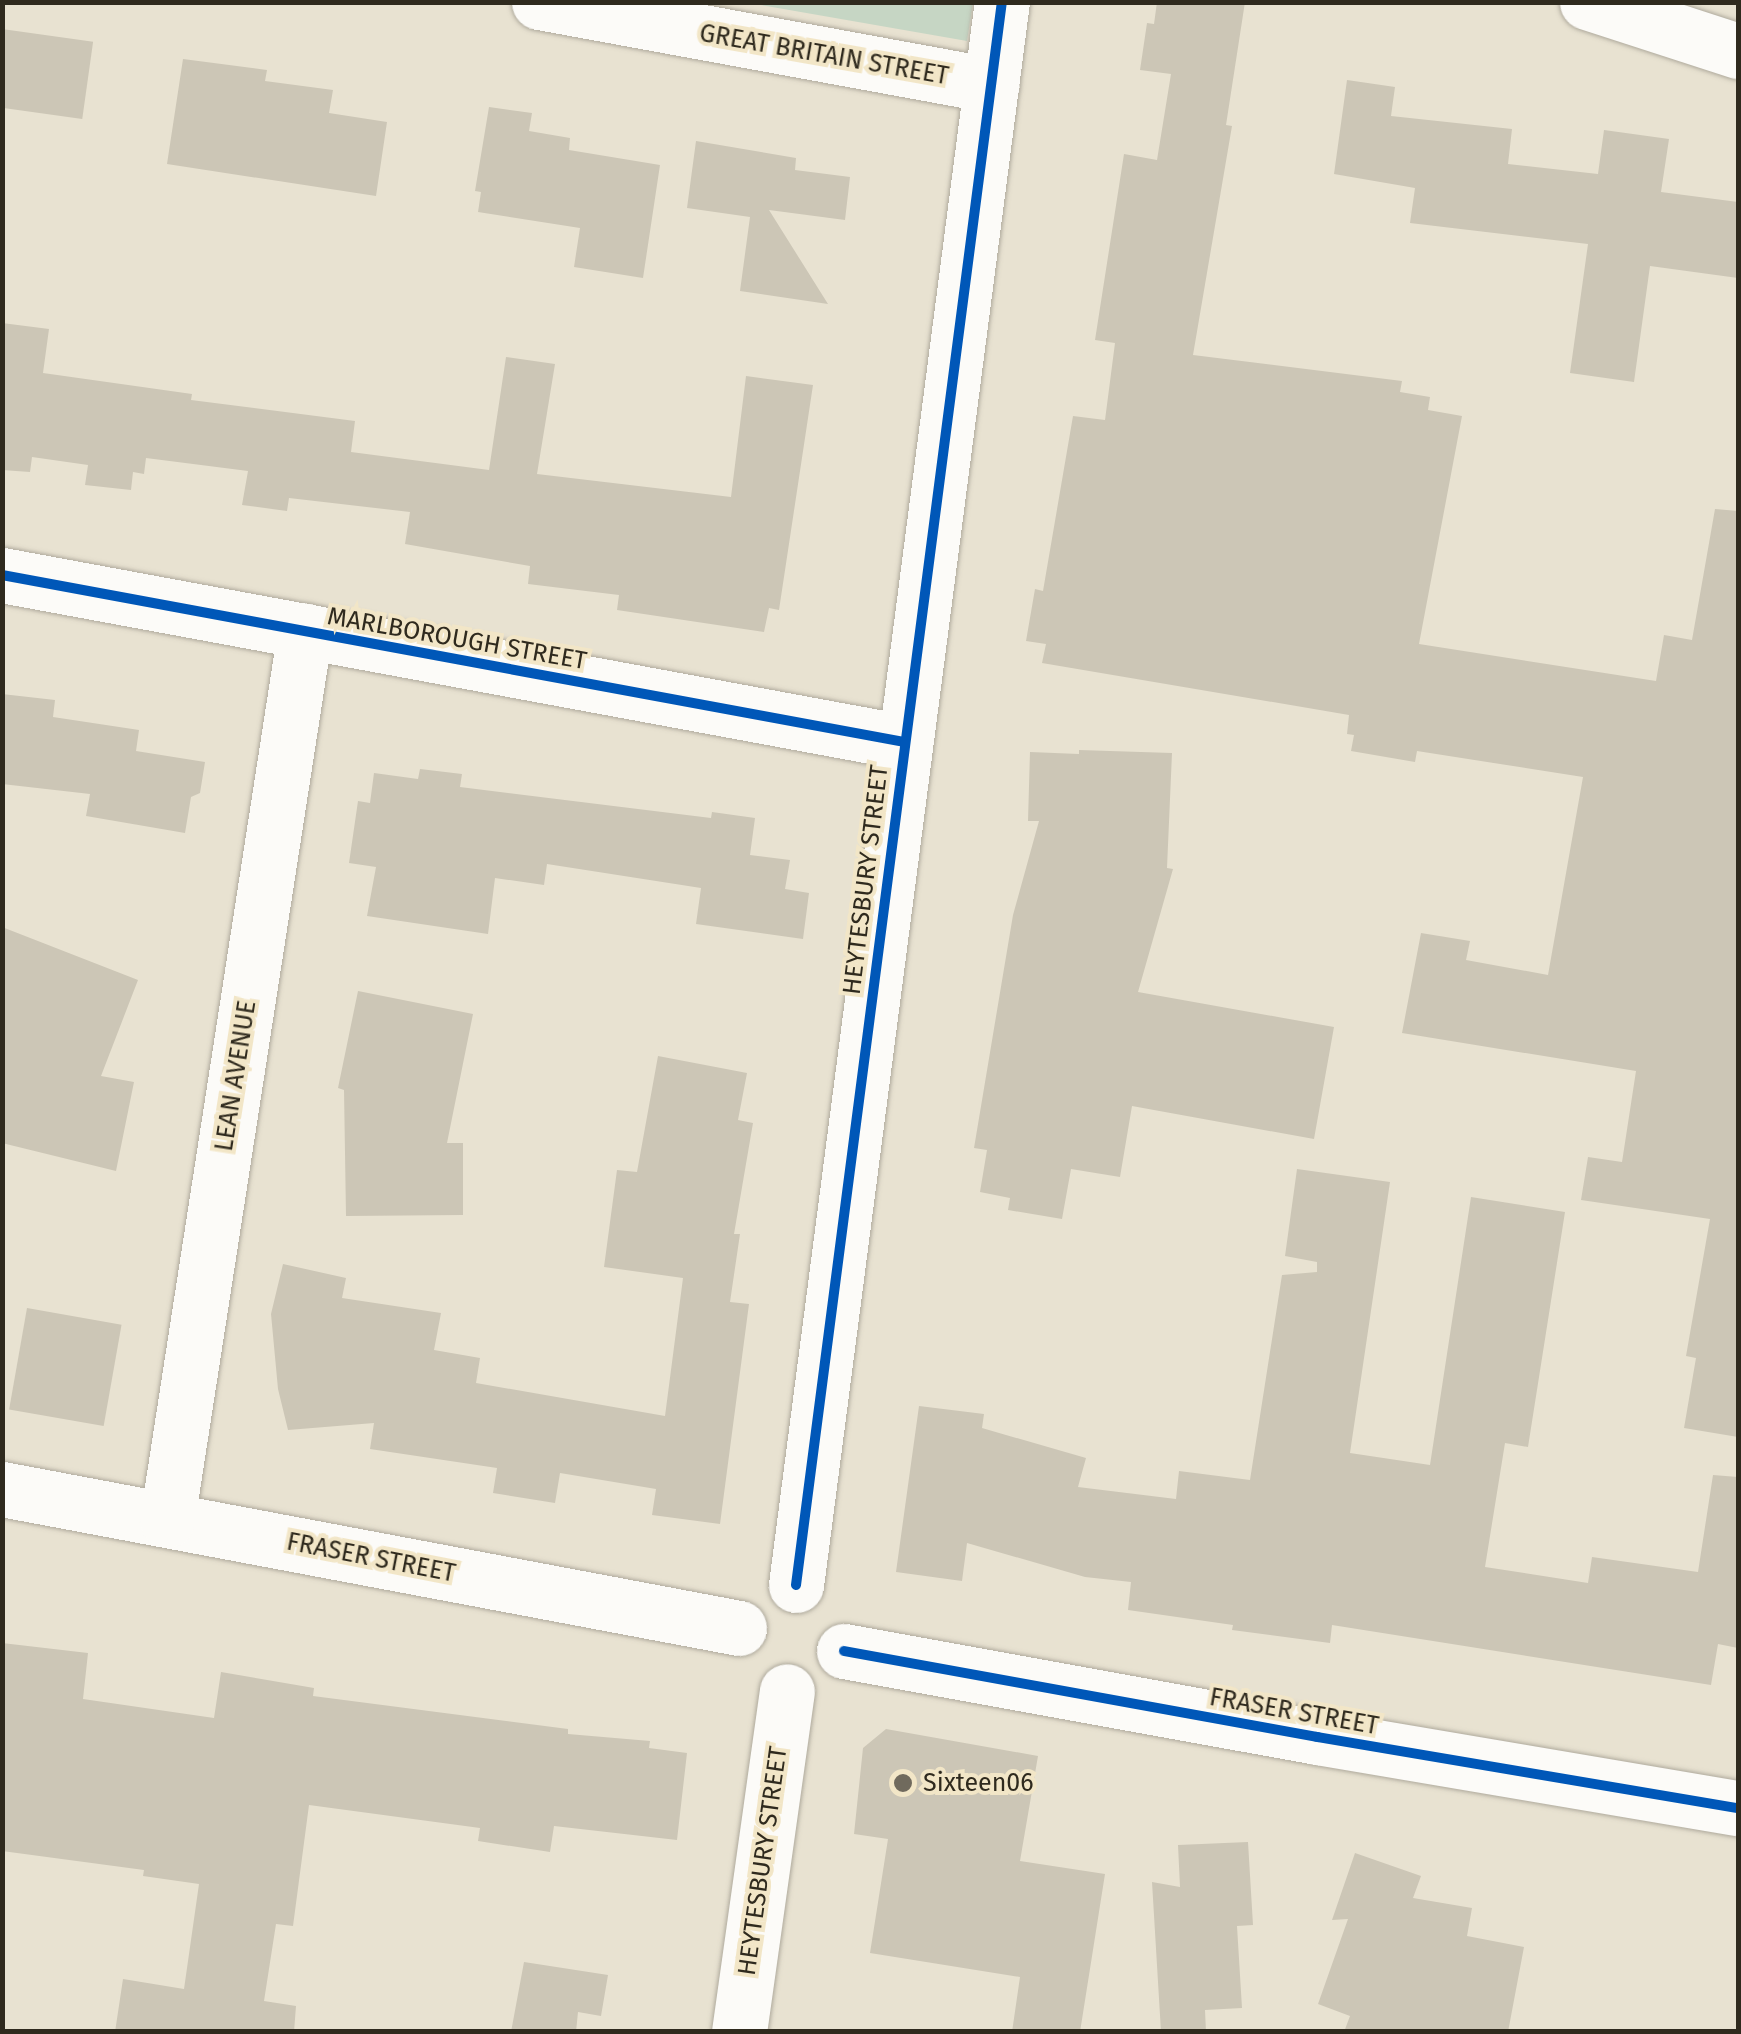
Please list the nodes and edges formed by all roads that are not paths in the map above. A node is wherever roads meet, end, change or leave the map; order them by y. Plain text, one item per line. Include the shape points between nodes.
1 (539, 2) edge
2 (1002, 2) edge
3 (1587, 2) edge
4 (1738, 51) edge
5 (991, 85) junction
6 (2, 575) edge
7 (305, 631) junction
8 (904, 742) junction
9 (2, 1490) edge
10 (167, 1520) junction
11 (796, 1585) junction
12 (739, 1628) junction
13 (844, 1651) junction
14 (788, 1691) junction
15 (1738, 1808) edge
16 (739, 2032) edge

1 - 5 street, GREAT BRITAIN STREET
2 - 5 street, HEYTESBURY STREET
3 - 4 street
5 - 8 street, HEYTESBURY STREET
6 - 7 street, MARLBOROUGH STREET
7 - 8 street, MARLBOROUGH STREET
7 - 10 street, LEAN AVENUE
8 - 11 street, HEYTESBURY STREET
9 - 10 street, FRASER STREET
10 - 12 street, FRASER STREET
11 - 12 street via 754,1600
11 - 13 street via 829,1600 845,1632
12 - 14 street via 738,1645 755,1677
13 - 14 street via 816,1686
13 - 15 street, FRASER STREET
14 - 16 street, HEYTESBURY STREET

